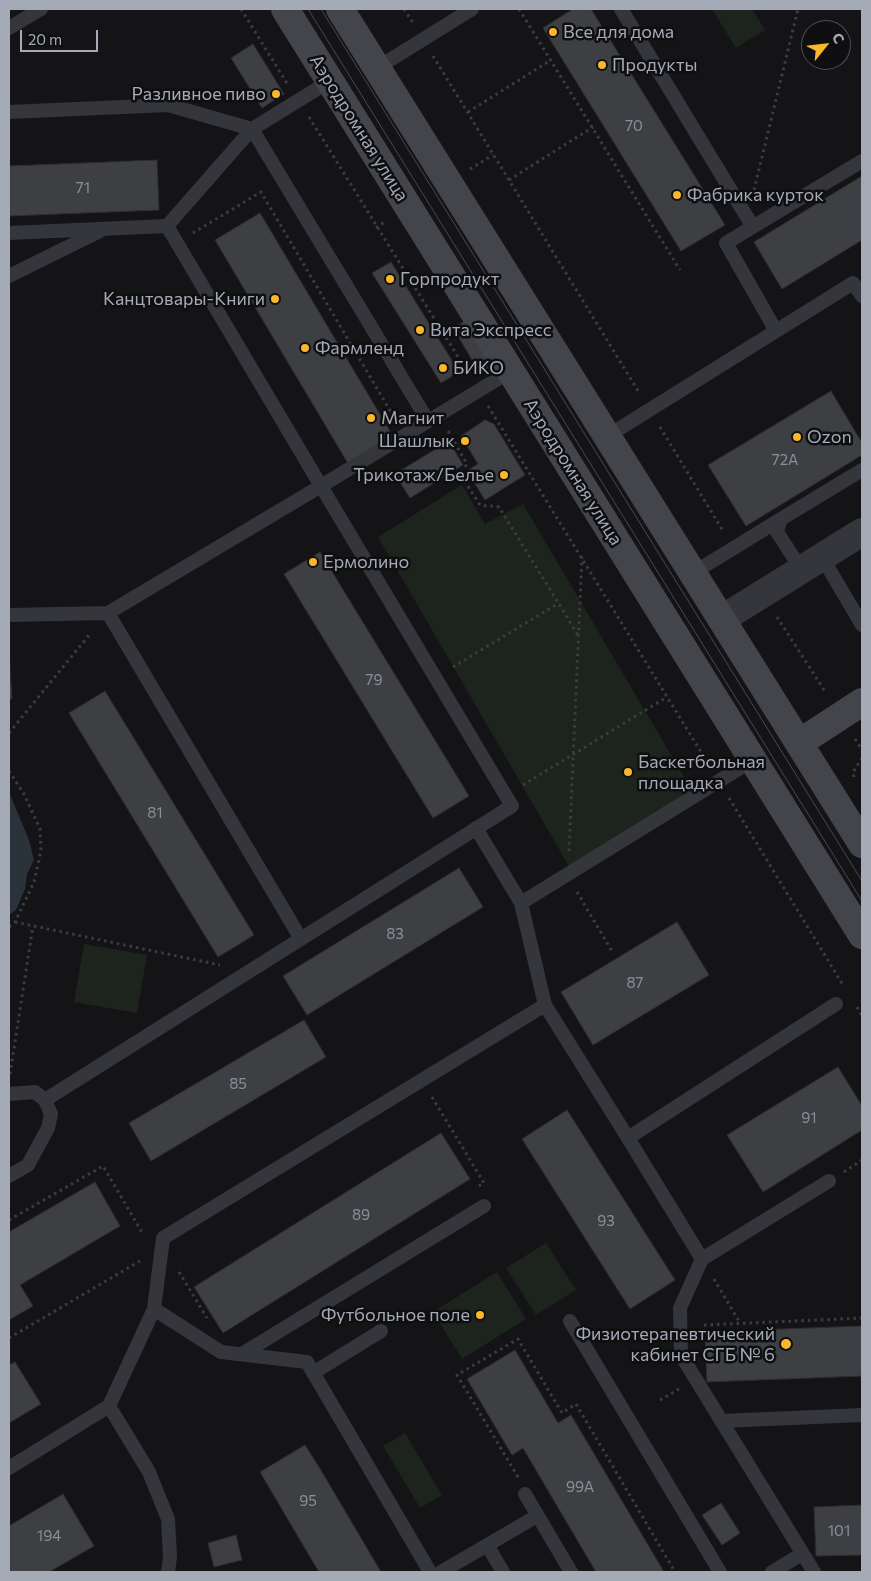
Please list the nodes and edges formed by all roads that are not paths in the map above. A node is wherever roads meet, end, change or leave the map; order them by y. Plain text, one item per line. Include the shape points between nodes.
1 (41, 9) edge
2 (285, 9) edge
3 (340, 9) edge
4 (472, 9) edge
5 (620, 9) edge
6 (9, 28) edge
7 (377, 68) junction
8 (330, 81) junction
9 (9, 112) edge
10 (252, 129) junction
11 (862, 161) edge
12 (750, 222) junction
13 (167, 226) junction
14 (105, 228) junction
15 (9, 233) edge
16 (9, 276) edge
17 (858, 280) edge
18 (862, 296) edge
19 (776, 331) junction
20 (511, 371) junction
21 (428, 421) junction
22 (606, 437) junction
23 (862, 470) edge
24 (322, 486) junction
25 (781, 519) junction
26 (862, 532) edge
27 (812, 563) junction
28 (693, 573) junction
29 (108, 613) junction
30 (9, 616) edge
31 (722, 618) junction
32 (862, 625) edge
33 (852, 709) edge
34 (799, 743) junction
35 (753, 760) junction
36 (476, 828) junction
37 (862, 844) edge
38 (521, 903) junction
39 (862, 935) edge
40 (301, 939) junction
41 (836, 1004) dead end
42 (545, 1005) junction
43 (9, 1094) edge
44 (45, 1100) junction
45 (628, 1138) junction
46 (9, 1176) edge
47 (829, 1181) dead end
48 (484, 1206) dead end
49 (702, 1259) junction
50 (154, 1309) junction
51 (570, 1321) dead end
52 (381, 1331) dead end
53 (242, 1354) junction
54 (313, 1373) junction
55 (109, 1406) junction
56 (862, 1415) edge
57 (721, 1421) junction
58 (9, 1468) edge
59 (522, 1488) road end
60 (537, 1516) junction
61 (487, 1546) junction
62 (802, 1554) junction
63 (168, 1572) edge
64 (430, 1572) edge
65 (441, 1572) edge
66 (503, 1572) edge
67 (571, 1572) edge
68 (720, 1572) edge
69 (772, 1572) edge
70 (814, 1572) edge

1 - 6 lane
2 - 8 main road, Аэродромная улица
3 - 7 main road
4 - 7 lane
5 - 12 lane
7 - 22 main road
8 - 10 lane
8 - 20 main road, Аэродромная улица
9 - 10 lane via 168,104
10 - 13 lane
10 - 21 lane
11 - 12 lane
12 - 19 lane via 726,243
13 - 14 lane
13 - 24 lane
14 - 15 lane
14 - 16 lane
17 - 18 lane
17 - 19 lane
19 - 22 lane
20 - 21 lane
20 - 35 main road, Аэродромная улица
21 - 24 lane
22 - 28 main road
23 - 25 lane
24 - 29 lane
24 - 36 lane via 512,806
25 - 27 lane via 777,532
25 - 28 lane
26 - 27 street
27 - 31 street
27 - 32 lane
28 - 31 main road
29 - 30 lane
29 - 40 lane
31 - 34 main road
33 - 34 main road
34 - 37 main road
35 - 38 lane
35 - 39 main road, Аэродромная улица
36 - 38 lane
36 - 40 lane
38 - 42 lane
40 - 44 lane
41 - 45 lane
42 - 45 lane
42 - 50 lane via 163,1238
43 - 44 lane via 35,1092
44 - 46 lane via 52,1114 48,1128 28,1165
45 - 49 lane
47 - 49 lane
48 - 53 lane
49 - 57 lane via 680,1308 681,1355
50 - 53 lane via 221,1352
50 - 55 lane
51 - 68 lane
52 - 54 lane
53 - 54 lane via 307,1362
54 - 64 lane
55 - 58 lane
55 - 63 lane via 149,1472 168,1519
56 - 57 lane
57 - 62 lane
59 - 60 lane
60 - 61 lane
60 - 67 lane
61 - 65 lane
61 - 66 lane
62 - 69 lane
62 - 70 lane

